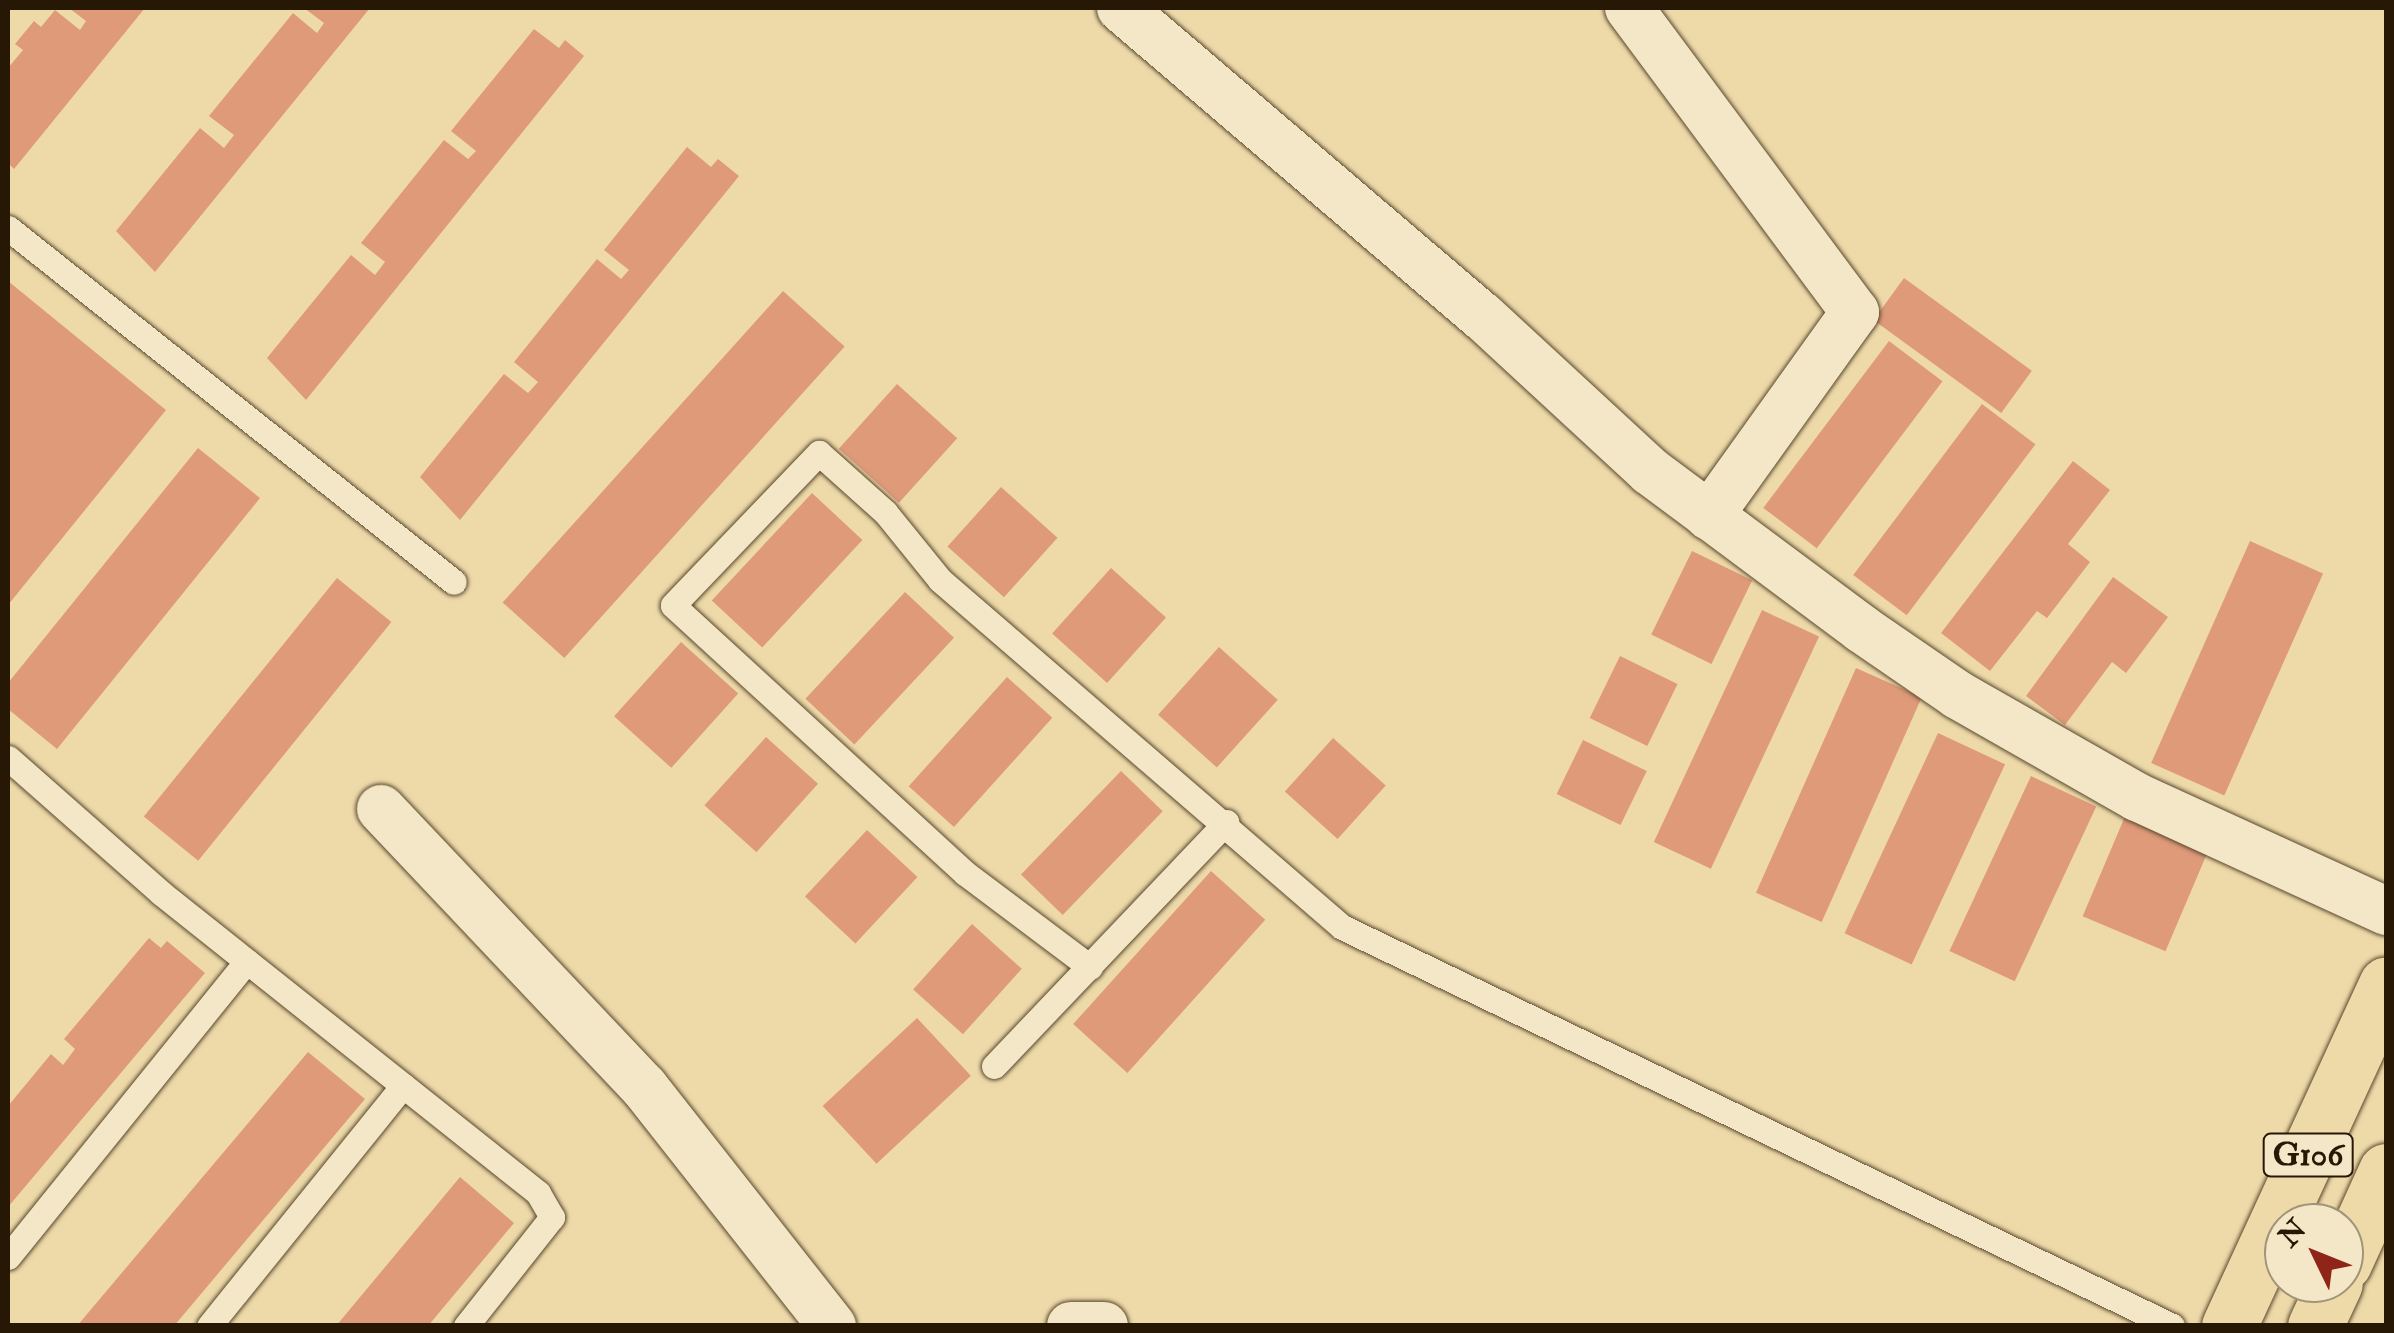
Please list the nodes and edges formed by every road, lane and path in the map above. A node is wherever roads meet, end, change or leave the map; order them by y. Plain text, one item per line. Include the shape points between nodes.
1 (1122, 8) edge
2 (1629, 8) edge
3 (8, 228) edge
4 (1709, 516) junction
5 (454, 582) dead end
6 (8, 758) edge
7 (381, 809) dead end
8 (1226, 822) junction
9 (2386, 911) edge
10 (247, 962) junction
11 (1090, 966) junction
12 (2386, 984) edge
13 (994, 1066) dead end
14 (403, 1086) junction
15 (2386, 1171) edge
16 (2364, 1219) edge
17 (8, 1257) edge
18 (2326, 1303) edge
19 (209, 1326) edge
20 (466, 1326) edge
21 (832, 1326) edge
22 (1071, 1326) edge
23 (1104, 1326) edge
24 (2172, 1326) edge
25 (2229, 1326) edge
26 (2315, 1326) edge

1 - 4 street via 1482,316 1650,472
2 - 4 street via 1855,312
3 - 5 lane
4 - 9 street via 1862,629 2046,748 2136,798
6 - 10 lane
7 - 21 street via 644,1087
8 - 11 lane
8 - 11 lane via 940,580 886,512 819,453 674,605 965,874
8 - 24 lane via 1342,928
10 - 14 lane
10 - 17 lane
11 - 13 lane
12 - 25 highway, G106
14 - 19 lane
14 - 20 lane via 538,1194 552,1217
15 - 16 highway, G106
18 - 26 highway
22 - 23 street

